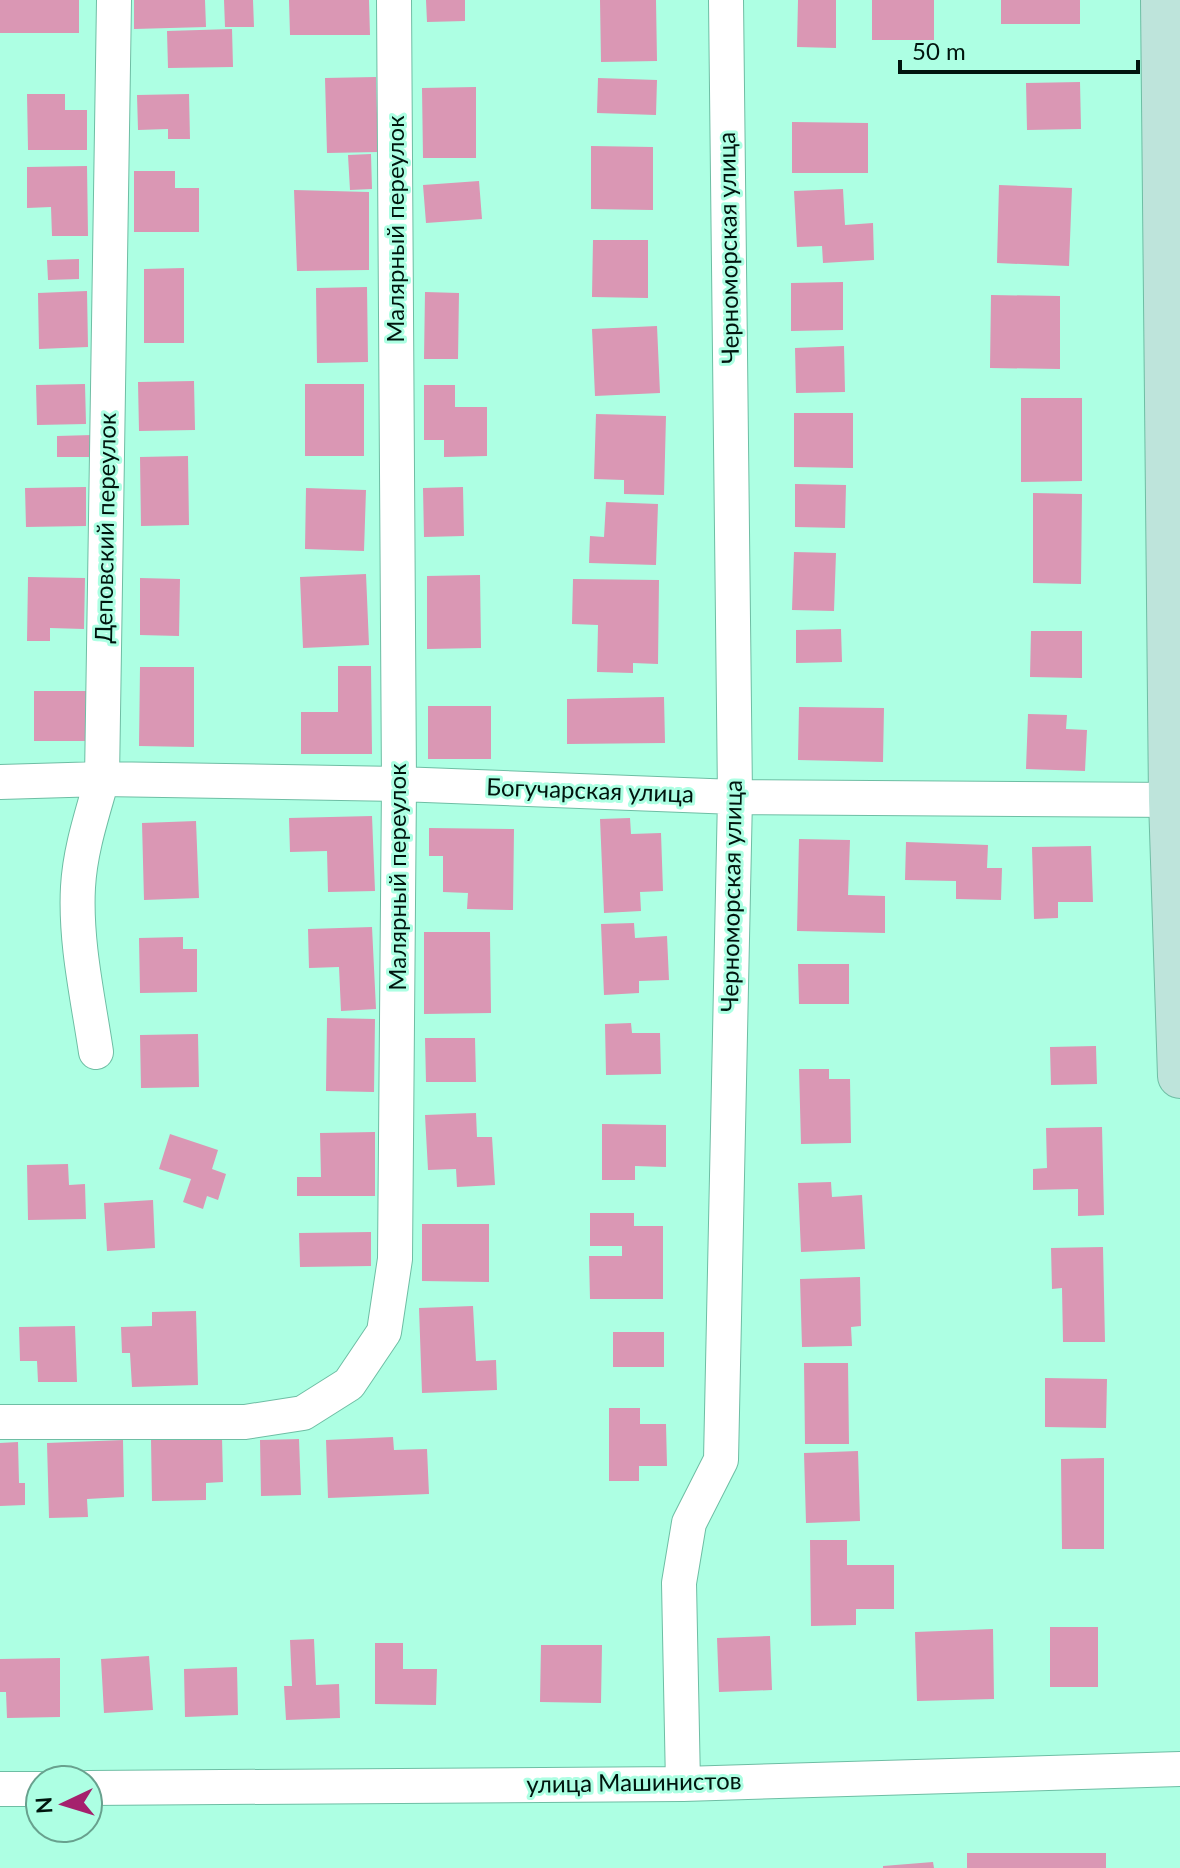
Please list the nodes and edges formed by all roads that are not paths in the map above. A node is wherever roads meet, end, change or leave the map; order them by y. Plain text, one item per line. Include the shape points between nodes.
1 (114, 0) edge
2 (394, 0) edge
3 (726, 0) edge
4 (1163, 0) edge
5 (1174, 432) edge
6 (102, 779) junction
7 (0, 782) edge
8 (399, 784) junction
9 (735, 797) junction
10 (1176, 800) edge
11 (96, 1052) dead end
12 (1180, 1076) edge
13 (0, 1422) edge
14 (1180, 1769) edge
15 (683, 1784) junction
16 (104, 1788) edge
17 (0, 1789) edge
18 (24, 1789) edge

1 - 6 street, Деповский переулок
2 - 8 street, Малярный переулок
3 - 9 street, Черноморская улица
4 - 5 main road
5 - 10 main road
6 - 7 street, Богучарская улица
6 - 8 street, Богучарская улица
6 - 11 street, Деповский переулок via 78,887 80,950
8 - 9 street, Богучарская улица
8 - 13 street, Малярный переулок via 395,1259 384,1332 349,1384 303,1413 245,1422
9 - 10 street, Богучарская улица
9 - 15 street, Черноморская улица via 721,1460 689,1523 679,1583
10 - 12 main road
14 - 15 street, улица Машинистов
15 - 16 street, улица Машинистов
17 - 18 street

